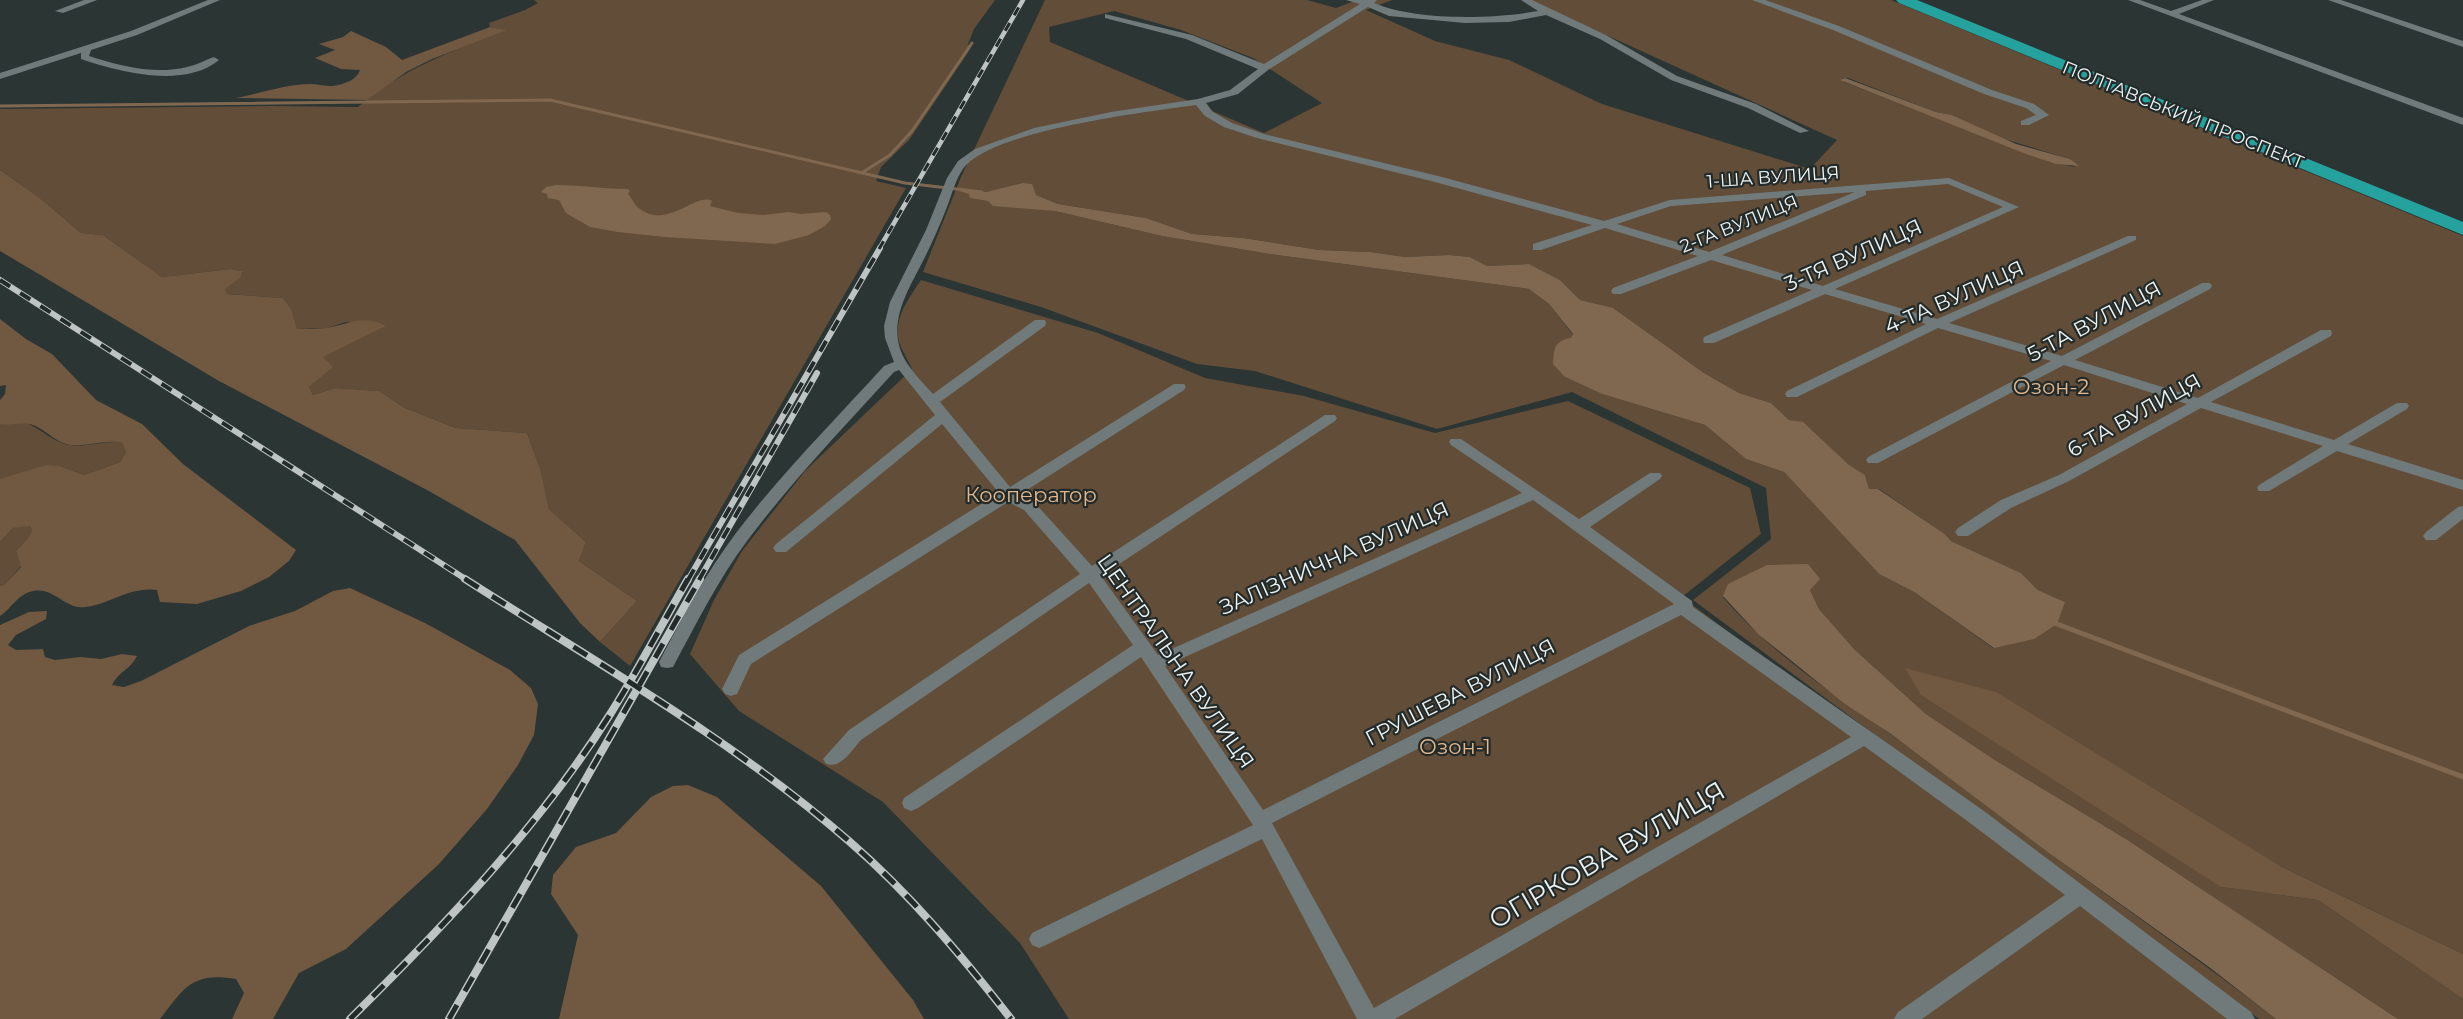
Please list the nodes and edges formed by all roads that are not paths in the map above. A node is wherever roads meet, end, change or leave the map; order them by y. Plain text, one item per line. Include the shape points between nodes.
1 (93, 0) edge
2 (216, 0) edge
3 (1350, 0) edge
4 (1525, 0) edge
5 (1756, 0) edge
6 (1904, 0) edge
7 (2132, 0) edge
8 (2210, 0) edge
9 (2332, 0) edge
10 (1370, 2) edge
11 (60, 11) dead end
12 (1547, 12) junction
13 (2172, 14) junction
14 (1108, 16) dead end
15 (2463, 44) edge
16 (87, 49) junction
17 (214, 60) dead end
18 (1265, 68) junction
19 (0, 76) edge
20 (1199, 102) junction
21 (2463, 122) edge
22 (2025, 123) dead end
23 (1804, 131) dead end
24 (1875, 187) junction
25 (2013, 207) joint
26 (1606, 225) junction
27 (2463, 229) edge
28 (2132, 238) dead end
29 (1537, 247) dead end
30 (1710, 256) junction
31 (2206, 286) dead end
32 (1823, 290) junction
33 (1617, 291) dead end
34 (1040, 323) dead end
35 (1940, 325) junction
36 (2326, 333) dead end
37 (1709, 340) dead end
38 (2064, 361) junction
39 (901, 364) junction
40 (1179, 387) dead end
41 (1792, 394) dead end
42 (931, 402) junction
43 (2198, 402) junction
44 (2403, 406) dead end
45 (944, 415) junction
46 (1330, 418) dead end
47 (1456, 442) dead end
48 (2334, 444) junction
49 (1873, 460) dead end
50 (1655, 476) dead end
51 (2463, 485) edge
52 (2264, 488) dead end
53 (1534, 494) junction
54 (1009, 496) junction
55 (2463, 511) edge
56 (1579, 527) junction
57 (1963, 532) dead end
58 (2431, 536) dead end
59 (781, 548) dead end
60 (1090, 575) junction
61 (1682, 607) junction
62 (1142, 648) junction
63 (667, 662) dead end
64 (1153, 664) junction
65 (731, 688) dead end
66 (1865, 737) junction
67 (832, 759) dead end
68 (910, 803) dead end
69 (1263, 824) junction
70 (2080, 895) junction
71 (1039, 939) dead end
72 (1368, 1019) edge
73 (1375, 1019) edge
74 (1905, 1019) edge
75 (2244, 1019) edge

1 - 11 street
2 - 16 street
3 - 10 street
4 - 12 street
5 - 22 street via 1836,28 2044,114
6 - 27 highway, ПОЛТАВСЬКИЙ ПРОСПЕКТ
7 - 13 street
8 - 13 street
9 - 15 street
10 - 12 street via 1389,13 1465,20 1509,19
10 - 18 street, ЦЕНТРАЛЬНА ВУЛИЦЯ
12 - 23 street via 1603,37 1674,78 1752,106
13 - 21 street
14 - 18 street via 1189,37
16 - 17 street via 84,57 128,69 184,71
16 - 19 street
18 - 20 street, ЦЕНТРАЛЬНА ВУЛИЦЯ via 1234,92
20 - 26 street via 1209,114 1228,125 1261,136
20 - 39 street, ЦЕНТРАЛЬНА ВУЛИЦЯ via 1110,115 1013,138 984,148 962,162 892,309 890,330
24 - 25 street, 1-ША ВУЛИЦЯ via 1949,181
24 - 26 street, 1-ША ВУЛИЦЯ via 1670,203
24 - 30 street, 2-ГА ВУЛИЦЯ
25 - 32 street, 3-ТЯ ВУЛИЦЯ
26 - 29 street, 1-ША ВУЛИЦЯ
26 - 30 street
28 - 35 street, 4-ТА ВУЛИЦЯ
30 - 32 street
30 - 33 street, 2-ГА ВУЛИЦЯ
31 - 38 street, 5-ТА ВУЛИЦЯ
32 - 35 street
32 - 37 street, 3-ТЯ ВУЛИЦЯ
34 - 42 street
35 - 38 street
35 - 41 street, 4-ТА ВУЛИЦЯ
36 - 43 street, 6-ТА ВУЛИЦЯ
38 - 43 street
38 - 49 street, 5-ТА ВУЛИЦЯ
39 - 42 street, ЦЕНТРАЛЬНА ВУЛИЦЯ
39 - 63 street via 889,369 743,537 702,597
40 - 54 street
42 - 45 street, ЦЕНТРАЛЬНА ВУЛИЦЯ
43 - 48 street
43 - 57 street, 6-ТА ВУЛИЦЯ via 2064,478 2006,504
44 - 48 street
45 - 54 street, ЦЕНТРАЛЬНА ВУЛИЦЯ
45 - 59 street
46 - 60 street
47 - 53 street
48 - 51 street
48 - 52 street
50 - 56 street
53 - 56 street
53 - 64 street, ЗАЛІЗНИЧНА ВУЛИЦЯ
54 - 60 street, ЦЕНТРАЛЬНА ВУЛИЦЯ via 1029,506
54 - 65 street via 746,660
55 - 58 street
56 - 61 street via 1686,605
60 - 62 street, ЦЕНТРАЛЬНА ВУЛИЦЯ
60 - 67 street via 855,735
61 - 66 street
61 - 69 street, ГРУШЕВА ВУЛИЦЯ
62 - 64 street, ЦЕНТРАЛЬНА ВУЛИЦЯ
62 - 68 street
64 - 69 street, ЦЕНТРАЛЬНА ВУЛИЦЯ
66 - 70 street
66 - 73 street, ОГІРКОВА ВУЛИЦЯ
69 - 71 street, ГРУШЕВА ВУЛИЦЯ
69 - 72 street, ЦЕНТРАЛЬНА ВУЛИЦЯ
70 - 74 street
70 - 75 street

